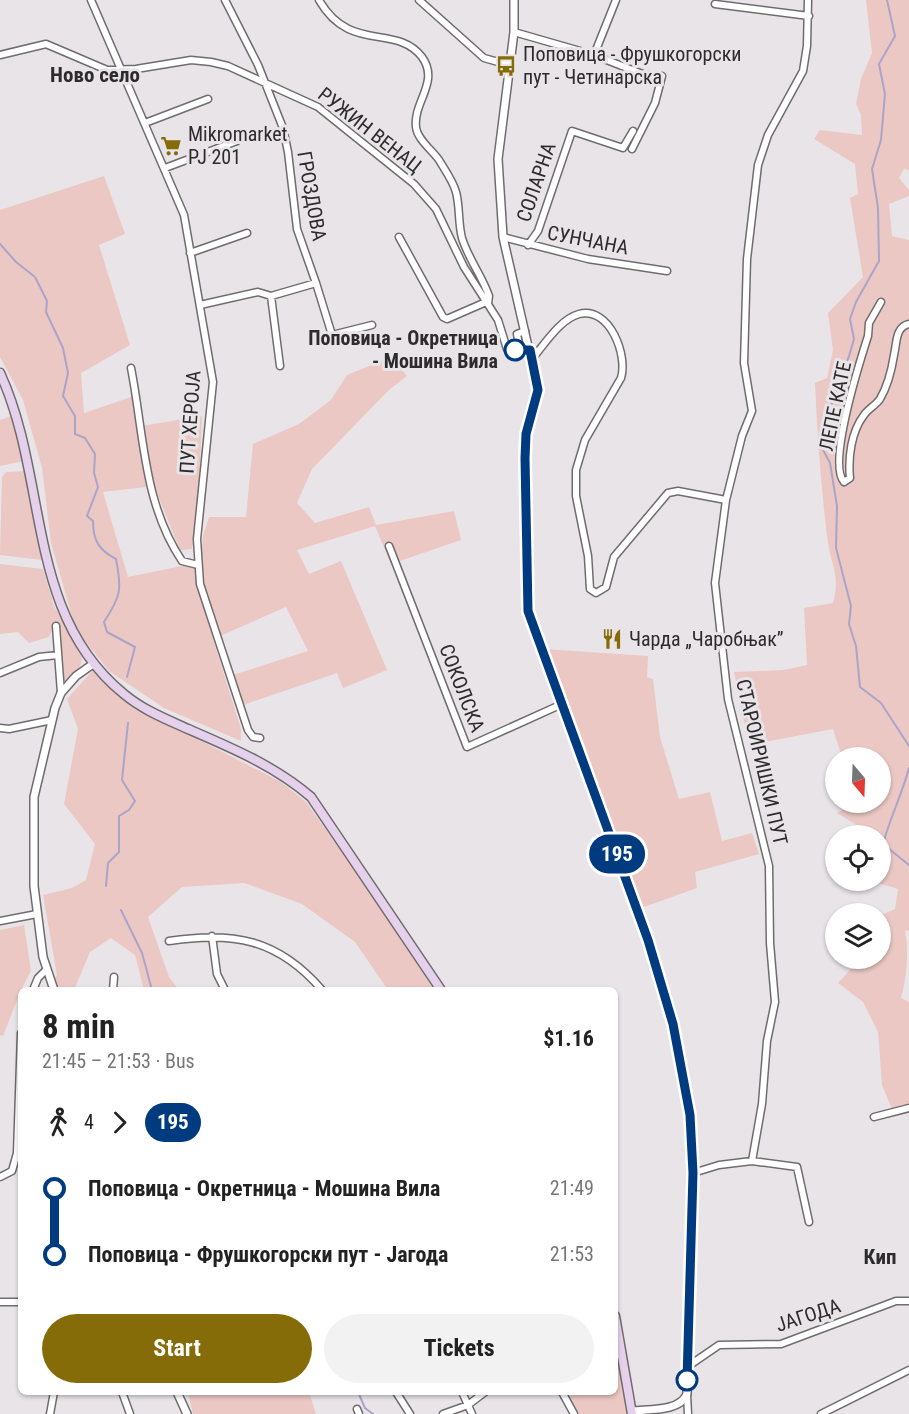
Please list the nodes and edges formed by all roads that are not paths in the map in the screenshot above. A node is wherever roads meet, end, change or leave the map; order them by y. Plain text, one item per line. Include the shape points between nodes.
1 (99, 0) edge
2 (225, 0) edge
3 (319, 0) edge
4 (419, 0) edge
5 (514, 0) edge
6 (616, 0) edge
7 (808, 0) edge
8 (92, 2) edge
9 (715, 4) dead end
10 (808, 16) junction
11 (514, 32) junction
12 (594, 55) junction
13 (0, 56) edge
14 (509, 65) junction
15 (122, 71) junction
16 (263, 82) junction
17 (208, 99) dead end
18 (145, 123) junction
19 (633, 131) dead end
20 (237, 141) dead end
21 (632, 149) dead end
22 (165, 168) junction
23 (247, 233) dead end
24 (399, 237) dead end
25 (503, 237) junction
26 (528, 245) junction
27 (190, 253) junction
28 (667, 271) dead end
29 (316, 283) junction
30 (272, 296) junction
31 (881, 302) dead end
32 (487, 303) junction
33 (200, 305) junction
34 (909, 324) edge
35 (372, 325) dead end
36 (525, 331) junction
37 (520, 350) junction
38 (530, 350) junction
39 (532, 359) junction
40 (280, 366) dead end
41 (131, 368) dead end
42 (0, 373) edge
43 (726, 500) junction
44 (389, 546) dead end
45 (198, 565) junction
46 (56, 627) dead end
47 (58, 655) junction
48 (93, 664) junction
49 (0, 673) edge
50 (61, 693) junction
51 (560, 705) junction
52 (52, 720) junction
53 (0, 728) edge
54 (260, 738) dead end
55 (37, 914) junction
56 (0, 921) edge
57 (212, 936) junction
58 (169, 940) dead end
59 (46, 970) junction
60 (114, 977) dead end
61 (34, 987) edge
62 (53, 987) edge
63 (113, 987) edge
64 (224, 987) edge
65 (319, 987) edge
66 (439, 987) edge
67 (909, 1108) edge
68 (874, 1117) dead end
69 (18, 1123) edge
70 (752, 1161) junction
71 (693, 1173) junction
72 (0, 1177) edge
73 (809, 1222) dead end
74 (909, 1301) edge
75 (0, 1302) edge
76 (18, 1302) edge
77 (618, 1333) edge
78 (687, 1366) junction
79 (909, 1370) edge
80 (687, 1394) junction
81 (53, 1395) edge
82 (123, 1395) edge
83 (178, 1395) edge
84 (398, 1395) edge
85 (463, 1395) edge
86 (481, 1395) edge
87 (564, 1395) edge
88 (468, 1405) junction
89 (677, 1406) junction
90 (632, 1413) edge
91 (688, 1413) edge
92 (50, 1414) edge
93 (130, 1414) edge
94 (187, 1414) edge
95 (410, 1414) edge
96 (443, 1414) edge
97 (472, 1414) edge
98 (574, 1414) edge
99 (821, 1414) edge

1 - 8 street
2 - 16 street, ГРОЗДОВА
3 - 32 street via 336,22 349,31 400,41 424,60 429,80 416,129 456,192 462,236 489,296
4 - 14 street via 484,58
5 - 11 street
6 - 12 street
7 - 10 street, СТАРОИРИШКИ ПУТ
8 - 15 street, ПУТ ХЕРОЈА
9 - 10 street
10 - 43 street, СТАРОИРИШКИ ПУТ via 803,71 768,135 758,165 747,259 744,363 752,411
11 - 12 street
11 - 14 street
12 - 21 street via 638,73 662,76 655,103
13 - 15 street, РУЖИН ВЕНАЦ via 46,44 91,65
14 - 25 street via 498,159
15 - 16 street, РУЖИН ВЕНАЦ via 191,60 228,66
15 - 18 street, ПУТ ХЕРОЈА
16 - 29 street, ГРОЗДОВА via 283,128 297,229
16 - 32 street, РУЖИН ВЕНАЦ via 318,106 414,184 436,209 464,267
17 - 18 street
18 - 22 street, ПУТ ХЕРОЈА
19 - 26 street, СОЛАРНА via 622,148 572,131 538,231
20 - 22 street
22 - 27 street, ПУТ ХЕРОЈА via 184,215
23 - 27 street
24 - 32 street via 443,317 447,319
25 - 26 street, СУНЧАНА
25 - 36 street
26 - 28 street, СУНЧАНА
27 - 33 street, ПУТ ХЕРОЈА
29 - 30 street
29 - 35 street, ГРОЗДОВА via 332,335
30 - 33 street via 258,292
30 - 40 street
31 - 34 street, ЛЕПЕ КАТЕ via 869,323 844,423 840,479 844,483 850,478 855,434 863,416 880,399 900,328
32 - 37 street, РУЖИН ВЕНАЦ via 498,320 507,349
33 - 45 street, ПУТ ХЕРОЈА via 213,382 197,539
36 - 37 street via 516,334
36 - 38 street
37 - 38 street
38 - 39 street
39 - 43 street via 564,321 588,313 610,329 623,355 621,378 585,440 576,470 576,496 590,589 596,593 606,587 614,557 668,493 678,490
39 - 51 street via 538,390 526,434 526,602
41 - 45 street via 153,505 167,540 182,561
42 - 48 main road via 29,464 59,605
43 - 70 street, СТАРОИРИШКИ ПУТ via 715,583 728,699 769,866 775,992
44 - 51 street, СОКОЛСКА via 467,747
45 - 54 street, ПУТ ХЕРОЈА via 200,584 249,730 253,737
46 - 47 street
47 - 49 street via 46,655
47 - 50 street
48 - 50 street
48 - 66 main road via 139,705 265,764 311,798
50 - 52 street
51 - 71 street via 595,792 668,1006 690,1115
52 - 53 street
52 - 55 street via 33,808
55 - 56 street
55 - 59 street
57 - 58 street
57 - 64 street via 217,974
57 - 65 street via 238,938 274,950 301,967
59 - 61 street
59 - 62 street
60 - 63 street
67 - 68 street
69 - 72 street via 12,1171
70 - 71 street
70 - 73 street via 797,1167
71 - 78 street
74 - 78 street, ЈАГОДА via 896,1301 781,1344 719,1345
75 - 76 street
77 - 90 main road
78 - 80 street
79 - 99 street
80 - 89 street
80 - 91 street
81 - 92 street
82 - 93 street
83 - 94 street
84 - 95 street
85 - 88 street
86 - 88 street
87 - 98 street
88 - 96 street
88 - 97 street
89 - 90 street
89 - 91 street

